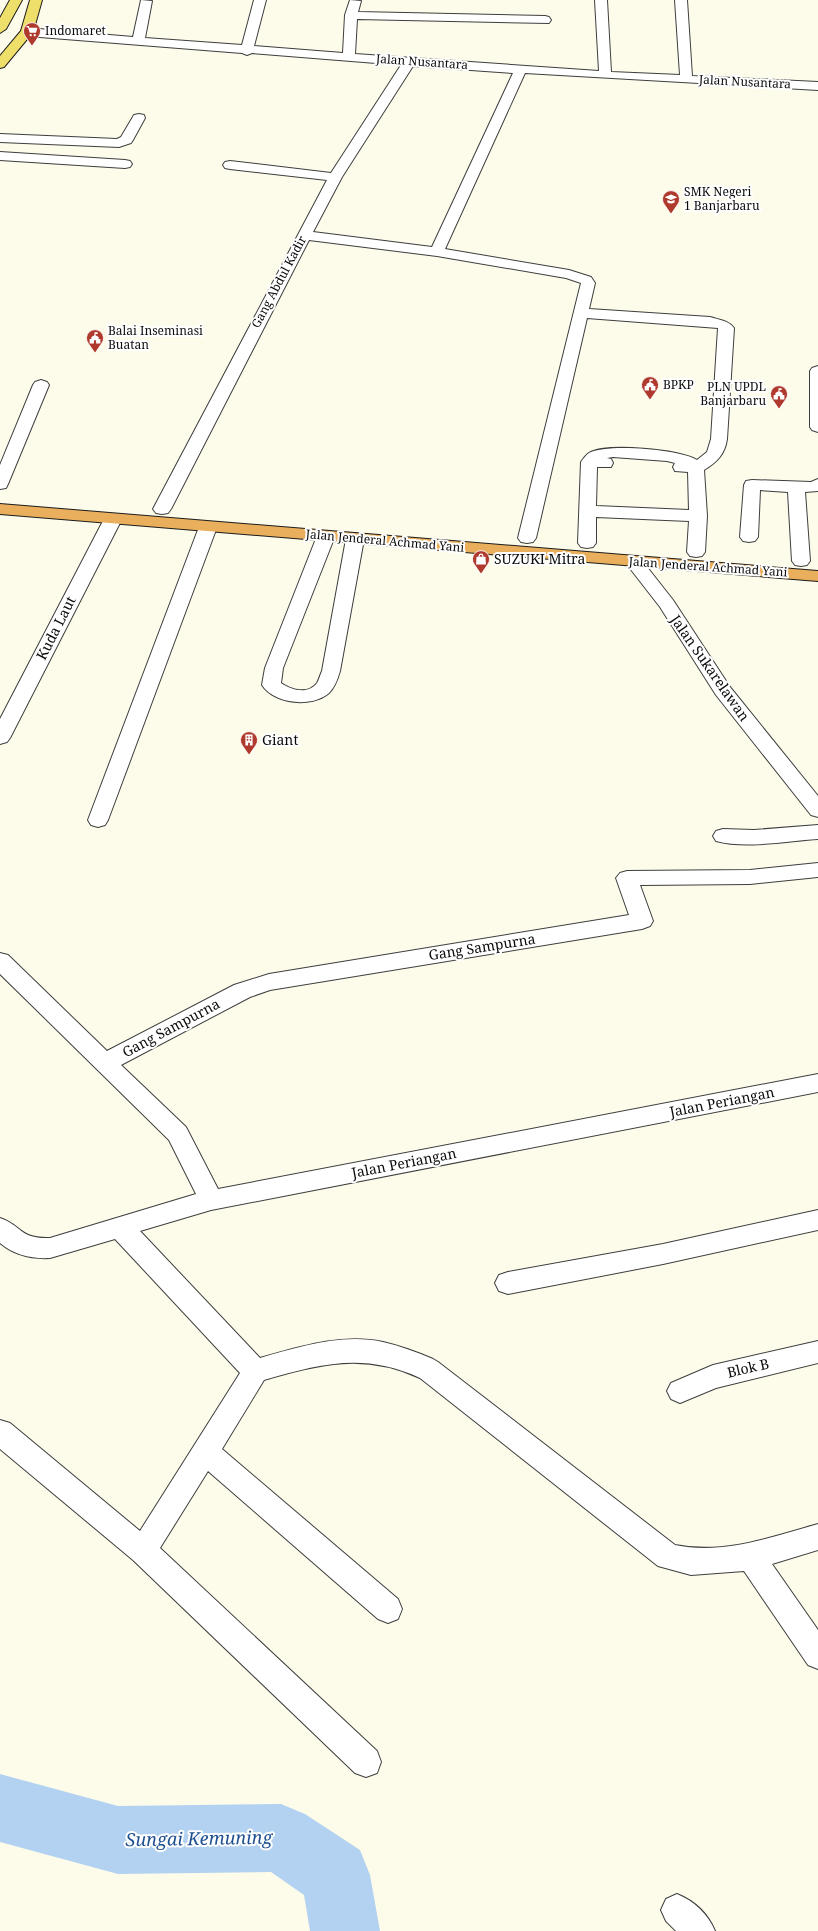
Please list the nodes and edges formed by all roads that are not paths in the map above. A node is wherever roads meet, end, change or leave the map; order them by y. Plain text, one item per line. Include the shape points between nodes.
1 (16, 0) edge
2 (36, 0) edge
3 (260, 0) edge
4 (355, 0) edge
5 (601, 0) edge
6 (681, 0) edge
7 (146, 1) edge
8 (4, 14) edge
9 (351, 15) junction
10 (544, 20) dead end
11 (0, 29) edge
12 (26, 32) junction
13 (138, 42) junction
14 (247, 51) junction
15 (349, 58) junction
16 (409, 62) junction
17 (0, 64) edge
18 (521, 69) junction
19 (605, 75) junction
20 (686, 78) junction
21 (818, 86) edge
22 (139, 118) dead end
23 (0, 138) edge
24 (0, 156) edge
25 (125, 164) dead end
26 (230, 165) dead end
27 (335, 177) junction
28 (304, 235) junction
29 (437, 252) junction
30 (581, 313) junction
31 (818, 371) edge
32 (41, 385) dead end
33 (818, 427) edge
34 (696, 468) junction
35 (0, 484) edge
36 (818, 484) edge
37 (796, 487) junction
38 (0, 496) edge
39 (0, 509) edge
40 (162, 509) junction
41 (588, 511) junction
42 (698, 516) junction
43 (113, 519) junction
44 (208, 526) junction
45 (326, 536) junction
46 (413, 536) junction
47 (749, 537) dead end
48 (527, 538) junction
49 (355, 539) junction
50 (587, 543) junction
51 (696, 552) junction
52 (810, 561) edge
53 (634, 562) junction
54 (818, 576) edge
55 (0, 738) edge
56 (818, 810) edge
57 (98, 820) dead end
58 (818, 832) edge
59 (723, 836) dead end
60 (818, 870) edge
61 (0, 961) edge
62 (104, 1063) junction
63 (818, 1083) edge
64 (211, 1200) junction
65 (818, 1220) edge
66 (0, 1228) edge
67 (121, 1228) junction
68 (508, 1283) dead end
69 (818, 1352) edge
70 (255, 1371) junction
71 (680, 1391) dead end
72 (0, 1432) edge
73 (206, 1452) junction
74 (818, 1537) edge
75 (143, 1551) junction
76 (751, 1557) junction
77 (388, 1609) dead end
78 (818, 1655) edge
79 (366, 1762) dead end
80 (676, 1910) dead end
81 (699, 1931) edge

1 - 8 main road
2 - 12 main road
3 - 14 street
4 - 9 street
5 - 19 street
6 - 20 street
7 - 13 street
8 - 11 main road
9 - 10 street
9 - 15 street
12 - 13 street, Jalan Nusantara
12 - 17 main road
13 - 14 street, Jalan Nusantara
14 - 15 street, Jalan Nusantara
15 - 16 street, Jalan Nusantara
16 - 18 street, Jalan Nusantara
16 - 27 street, Gang Abdul Kadir
18 - 19 street, Jalan Nusantara
18 - 29 street
19 - 20 street, Jalan Nusantara
20 - 21 street, Jalan Nusantara
22 - 23 street via 126,140 119,143
24 - 25 street
26 - 27 street
27 - 28 street, Gang Abdul Kadir
28 - 29 street
28 - 40 street, Gang Abdul Kadir
29 - 30 street via 580,277 588,283
30 - 34 street via 710,322 726,328 717,453
30 - 48 street
31 - 33 street
32 - 35 street
34 - 41 street via 590,462
34 - 42 street
36 - 37 street via 815,487
37 - 47 street via 752,485
37 - 52 street
38 - 40 highway, Jalan Jenderal Achmad Yani
39 - 43 highway, Jalan Jenderal Achmad Yani
40 - 46 highway, Jalan Jenderal Achmad Yani
41 - 42 street
41 - 50 street
42 - 51 street
43 - 44 highway, Jalan Jenderal Achmad Yani
43 - 55 street, Kuda Laut
44 - 45 highway, Jalan Jenderal Achmad Yani
44 - 57 street
45 - 49 highway, Jalan Jenderal Achmad Yani
45 - 49 street via 274,668 272,685 292,696 311,694 324,688 331,671
46 - 48 highway, Jalan Jenderal Achmad Yani
46 - 49 highway, Jalan Jenderal Achmad Yani
46 - 53 highway, Jalan Jenderal Achmad Yani
48 - 50 highway, Jalan Jenderal Achmad Yani
50 - 51 highway, Jalan Jenderal Achmad Yani
51 - 52 highway, Jalan Jenderal Achmad Yani
53 - 54 highway, Jalan Jenderal Achmad Yani
53 - 56 street, Jalan Sukarelawan via 667,604 723,691
58 - 59 street via 754,837
60 - 62 street, Gang Sampurna via 750,877 626,878 642,921 269,982 242,991
61 - 62 street
62 - 64 street via 178,1134
63 - 64 street, Jalan Periangan
64 - 67 street, Jalan Periangan
65 - 68 street via 663,1254
66 - 67 street, Jalan Periangan via 18,1244 39,1249
67 - 70 street
69 - 71 street, Blok B via 713,1377
70 - 73 street
70 - 76 street via 304,1358 354,1351 382,1353 407,1360 429,1370 668,1557 691,1562
72 - 75 street
73 - 75 street
73 - 77 street
74 - 76 street
75 - 79 street
76 - 78 street
80 - 81 street

